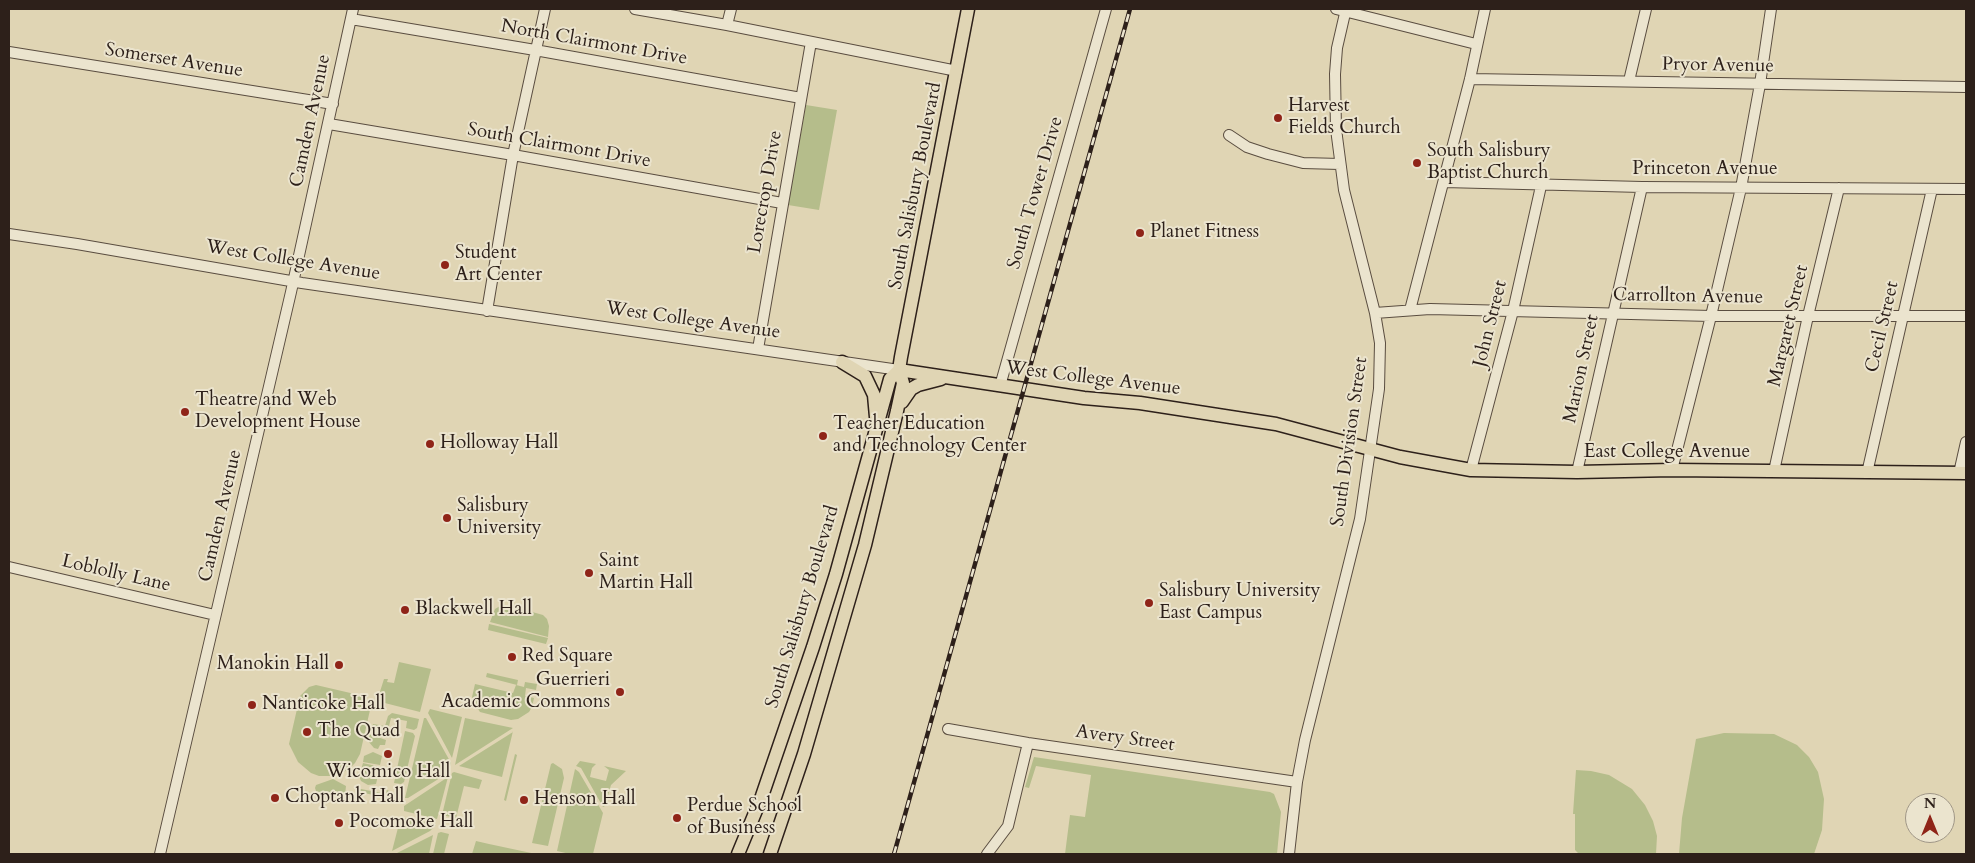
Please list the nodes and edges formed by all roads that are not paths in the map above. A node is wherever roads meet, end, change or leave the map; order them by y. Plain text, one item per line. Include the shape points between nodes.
1 (544, 9) edge
2 (635, 9) edge
3 (731, 9) edge
4 (968, 9) edge
5 (1106, 9) edge
6 (1485, 9) edge
7 (1646, 9) edge
8 (1771, 9) edge
9 (1342, 10) edge
10 (352, 14) edge
11 (727, 25) junction
12 (811, 42) junction
13 (1476, 44) junction
14 (535, 50) junction
15 (9, 52) edge
16 (957, 71) junction
17 (1470, 79) junction
18 (1629, 81) junction
19 (1760, 84) junction
20 (1966, 87) edge
21 (801, 98) junction
22 (333, 104) junction
23 (329, 124) junction
24 (1229, 135) dead end
25 (513, 155) junction
26 (1340, 164) junction
27 (1444, 182) junction
28 (1541, 186) junction
29 (1642, 187) junction
30 (1741, 188) junction
31 (1839, 188) junction
32 (1932, 189) junction
33 (1966, 189) edge
34 (782, 203) junction
35 (9, 234) edge
36 (294, 282) junction
37 (487, 310) junction
38 (1410, 310) junction
39 (1513, 311) junction
40 (1375, 313) junction
41 (1612, 313) junction
42 (1711, 316) junction
43 (1808, 316) junction
44 (1904, 316) junction
45 (1966, 316) edge
46 (758, 349) junction
47 (842, 362) junction
48 (899, 370) junction
49 (946, 378) junction
50 (1000, 386) junction
51 (897, 411) junction
52 (877, 426) junction
53 (1966, 442) edge
54 (1371, 448) junction
55 (1472, 470) junction
56 (1672, 470) junction
57 (1774, 471) junction
58 (1577, 472) junction
59 (1867, 473) junction
60 (1963, 473) edge
61 (9, 567) edge
62 (836, 574) junction
63 (215, 615) junction
64 (838, 640) junction
65 (948, 729) dead end
66 (1028, 743) junction
67 (1297, 782) junction
68 (160, 854) edge
69 (738, 854) edge
70 (770, 854) edge
71 (987, 854) edge
72 (1289, 854) edge

1 - 14 street
2 - 11 street
3 - 11 street
4 - 16 main road, South Salisbury Boulevard
5 - 50 street, South Tower Drive
6 - 13 street
7 - 18 street
8 - 19 street
9 - 13 street
9 - 26 street, South Division Street via 1335,74
10 - 14 street, North Clairmont Drive
10 - 22 street, Camden Avenue
11 - 12 street
12 - 16 street
12 - 21 street, Lorecrop Drive
13 - 17 street
14 - 21 street, North Clairmont Drive
14 - 25 street
15 - 22 street, Somerset Avenue
16 - 48 main road, South Salisbury Boulevard
17 - 18 street, Pryor Avenue
17 - 27 street
18 - 19 street, Pryor Avenue
19 - 20 street, Pryor Avenue
19 - 30 street
21 - 34 street, Lorecrop Drive
22 - 23 street, Camden Avenue
23 - 25 street, South Clairmont Drive
23 - 36 street, Camden Avenue
24 - 26 street via 1247,147 1268,154 1303,163
25 - 34 street, South Clairmont Drive
25 - 37 street
26 - 40 street, South Division Street
27 - 28 street, Princeton Avenue
27 - 38 street
28 - 29 street, Princeton Avenue
28 - 39 street, John Street
29 - 30 street, Princeton Avenue
29 - 41 street, Marion Street
30 - 31 street, Princeton Avenue
30 - 42 street
31 - 32 street, Princeton Avenue
31 - 43 street, Margaret Street
32 - 33 street, Princeton Avenue
32 - 44 street, Cecil Street
34 - 46 street, Lorecrop Drive
35 - 36 street, West College Avenue
36 - 37 street, West College Avenue
36 - 63 street, Camden Avenue
37 - 46 street, West College Avenue
38 - 39 street, Carrollton Avenue
38 - 40 street
39 - 41 street, Carrollton Avenue
39 - 55 street, John Street
40 - 54 street, South Division Street via 1380,343 1379,389
41 - 42 street, Carrollton Avenue
41 - 58 street, Marion Street
42 - 43 street, Carrollton Avenue
42 - 56 street
43 - 44 street, Carrollton Avenue
43 - 57 street, Margaret Street
44 - 45 street, Carrollton Avenue
44 - 59 street, Cecil Street
46 - 47 street, West College Avenue
47 - 48 street, West College Avenue
47 - 52 main road via 865,376 874,395
48 - 49 main road, West College Avenue
48 - 51 main road, South Salisbury Boulevard via 903,383
48 - 52 main road, South Salisbury Boulevard via 890,379
49 - 50 main road, West College Avenue
49 - 51 main road via 911,389
50 - 54 main road, West College Avenue via 1276,424
51 - 64 main road, South Salisbury Boulevard
52 - 62 main road, South Salisbury Boulevard
53 - 60 street
54 - 55 main road, East College Avenue via 1400,457
54 - 67 street, South Division Street via 1360,519
55 - 58 main road, East College Avenue
56 - 57 main road, East College Avenue
56 - 58 main road, East College Avenue
57 - 59 main road, East College Avenue
59 - 60 main road, East College Avenue
61 - 63 street, Loblolly Lane
62 - 64 main road via 844,576 845,583 835,619
62 - 69 main road, South Salisbury Boulevard via 762,796
63 - 68 street, Camden Avenue
64 - 70 main road, South Salisbury Boulevard
65 - 66 street, Avery Street
66 - 67 street, Avery Street
66 - 71 street via 1008,826
67 - 72 street, South Division Street

